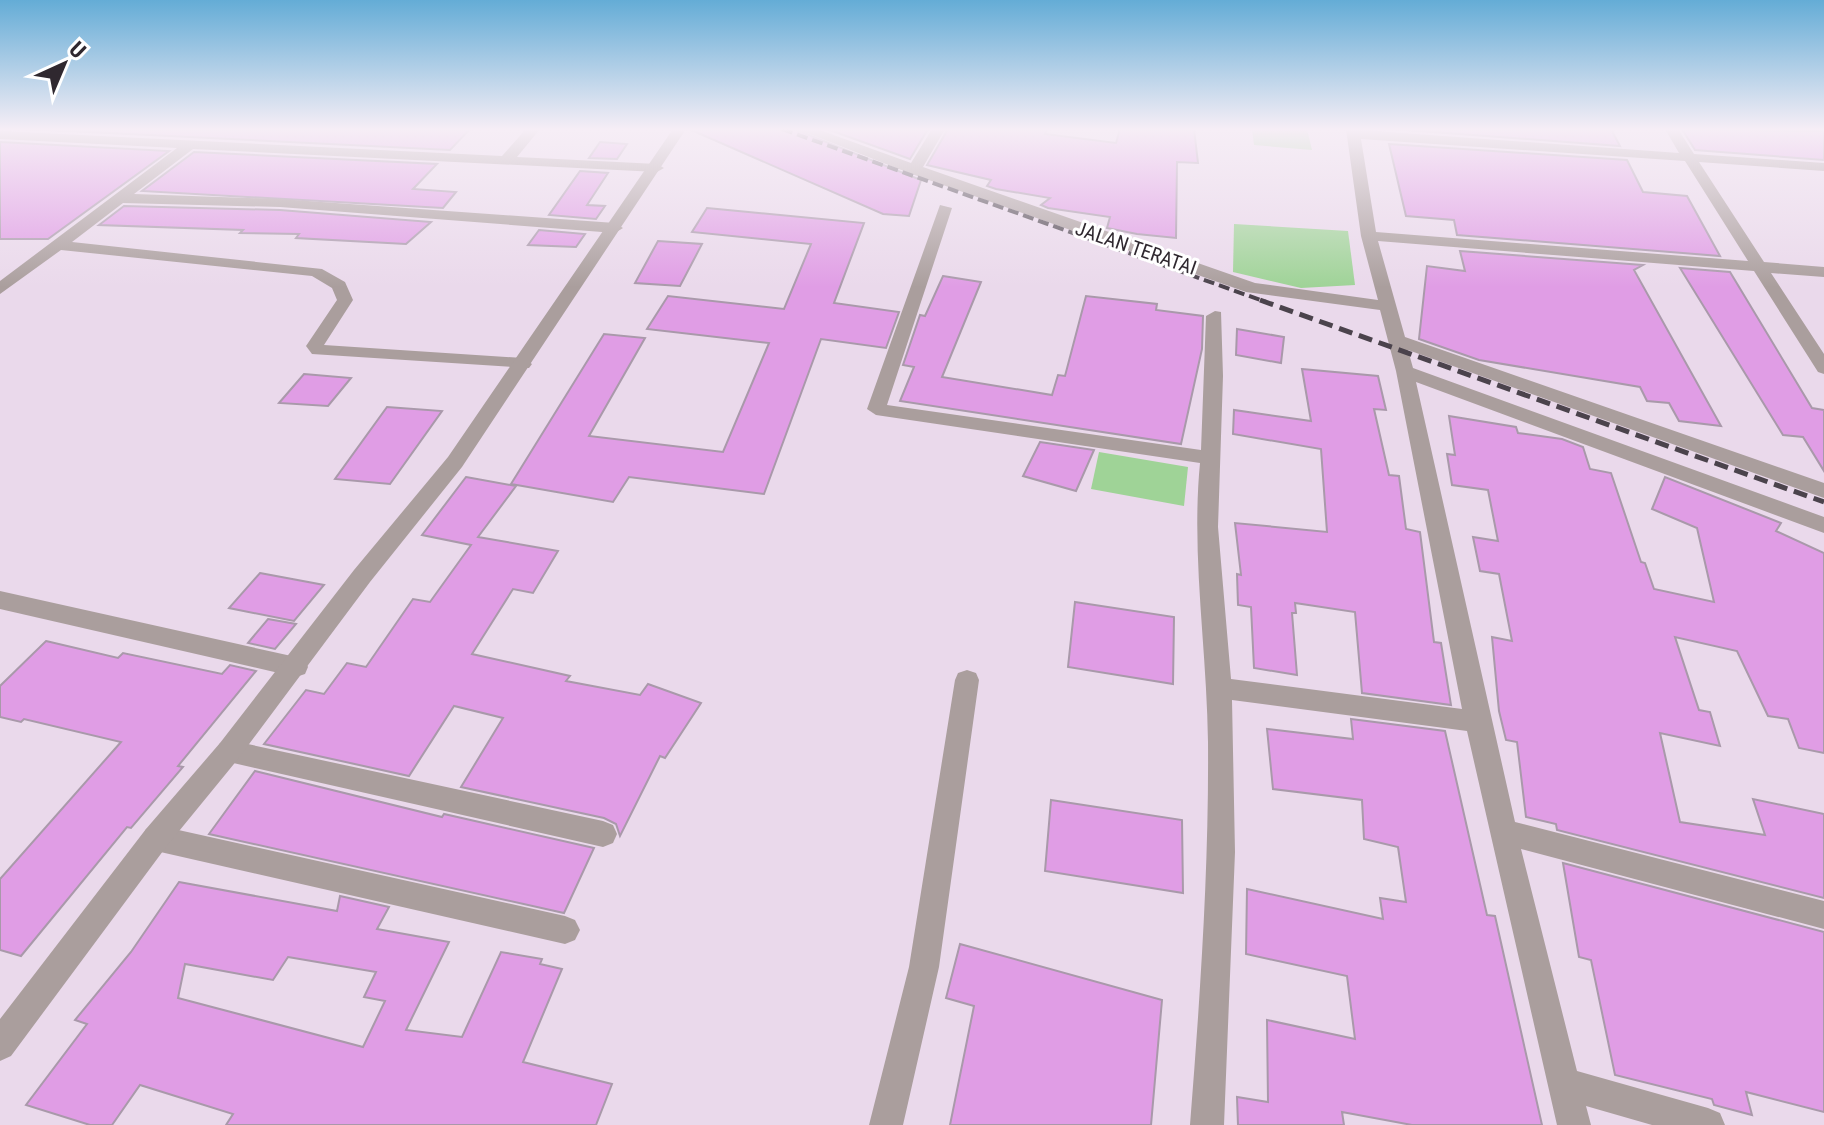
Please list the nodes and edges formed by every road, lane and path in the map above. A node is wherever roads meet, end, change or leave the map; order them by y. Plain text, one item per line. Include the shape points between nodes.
1 (142, 182) edge
2 (648, 182) edge
3 (947, 182) edge
4 (1361, 182) edge
5 (1705, 182) edge
6 (120, 198) junction
7 (945, 208) dead end
8 (615, 228) junction
9 (1369, 236) junction
10 (57, 245) junction
11 (1762, 267) junction
12 (1824, 272) edge
13 (0, 289) edge
14 (1387, 306) junction
15 (1215, 316) dead end
16 (1396, 340) junction
17 (523, 364) junction
18 (1824, 368) edge
19 (1405, 371) junction
20 (1212, 458) junction
21 (1824, 491) edge
22 (1824, 525) edge
23 (0, 600) edge
24 (296, 667) junction
25 (967, 680) dead end
26 (1219, 688) junction
27 (1477, 722) junction
28 (229, 751) junction
29 (1506, 832) junction
30 (603, 834) dead end
31 (156, 838) junction
32 (1824, 915) edge
33 (565, 930) dead end
34 (0, 1045) edge
35 (1564, 1083) junction
36 (886, 1125) edge
37 (1207, 1125) edge
38 (1574, 1125) edge
39 (1708, 1125) edge

1 - 6 street
2 - 8 street
3 - 14 street, JALAN TERATAI via 1252,288
4 - 9 street
5 - 11 street
6 - 8 street via 280,203
6 - 10 street
7 - 20 street via 876,409
8 - 17 street
9 - 11 street
9 - 14 street
10 - 13 street
10 - 17 street via 316,272 339,285 345,300 315,346 318,350
11 - 12 street
11 - 18 street
14 - 16 street
15 - 20 street
16 - 19 street
16 - 21 street
17 - 24 street via 455,462
19 - 22 street
19 - 27 street
20 - 26 street via 1212,605
23 - 24 street
24 - 28 street
25 - 36 street via 924,967
26 - 27 street
26 - 37 street via 1218,952
27 - 29 street
28 - 30 street
28 - 31 street
29 - 32 street
29 - 35 street
31 - 33 street
31 - 34 street
35 - 38 street
35 - 39 street

